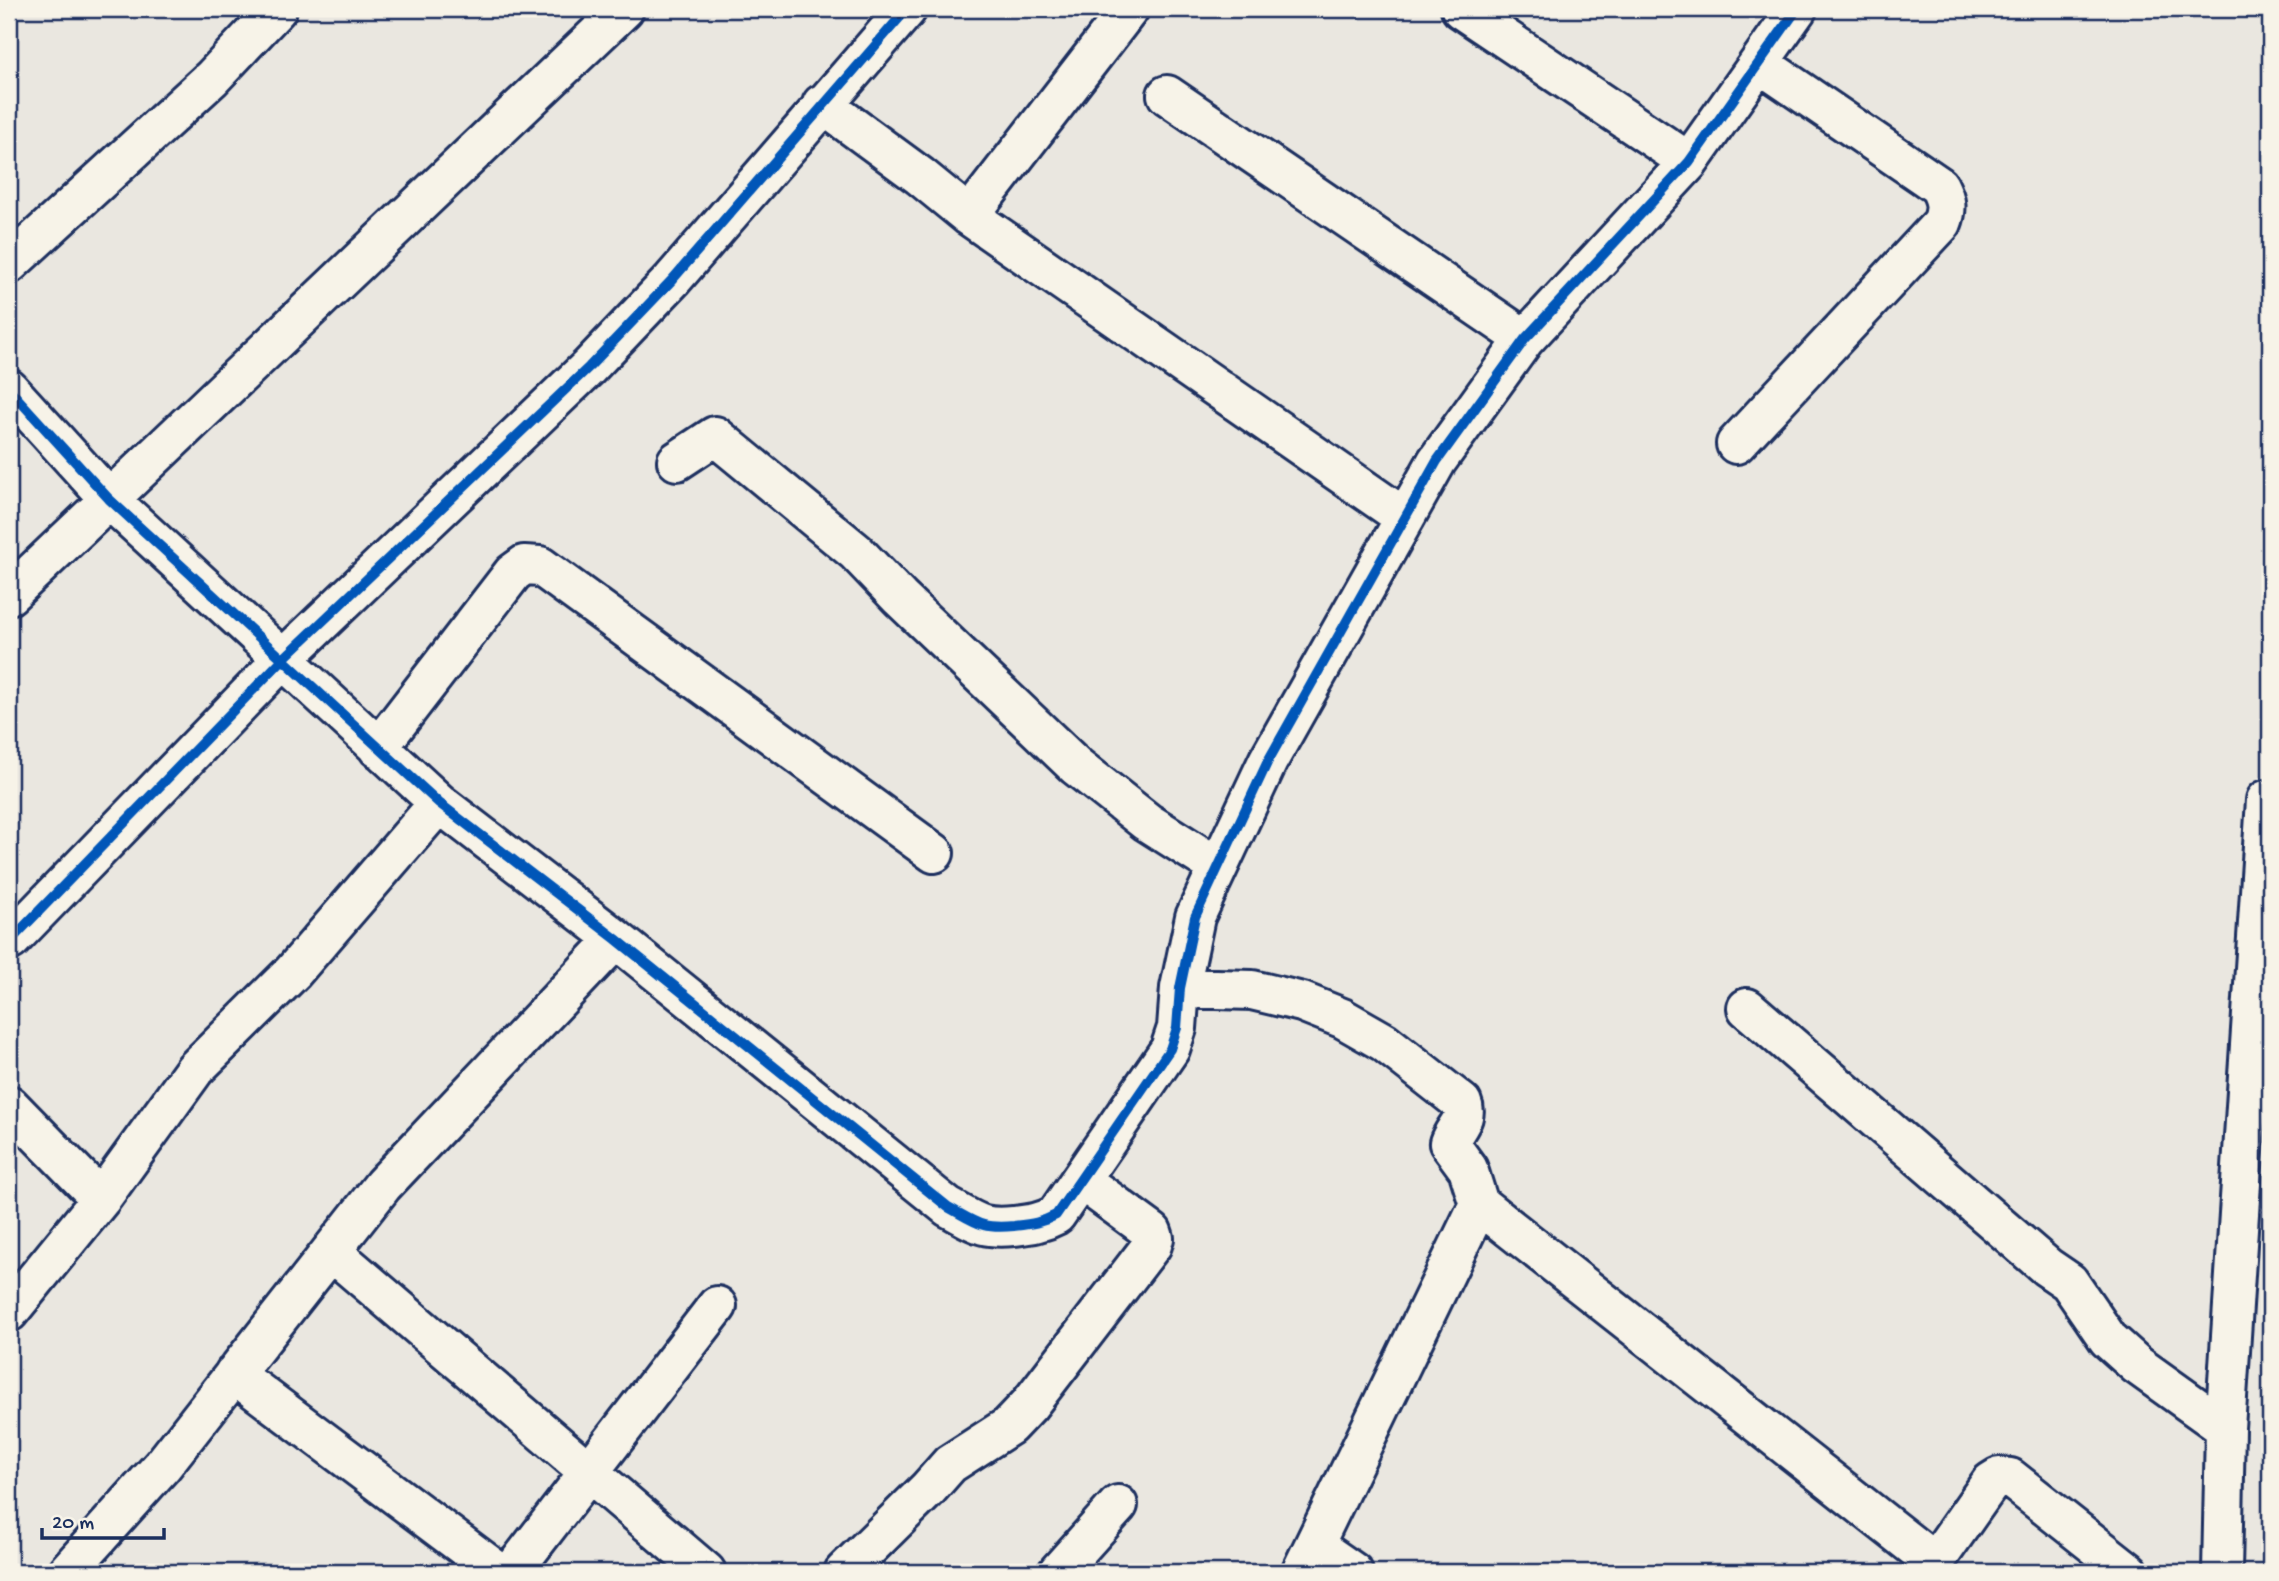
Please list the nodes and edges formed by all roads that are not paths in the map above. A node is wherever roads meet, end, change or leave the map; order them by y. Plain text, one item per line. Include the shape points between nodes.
1 (276, 9) edge
2 (624, 9) edge
3 (906, 9) edge
4 (1129, 9) edge
5 (1461, 9) edge
6 (1797, 9) edge
7 (1759, 63) junction
8 (1167, 95) dead end
9 (822, 104) junction
10 (1689, 162) junction
11 (969, 216) junction
12 (9, 264) edge
13 (1525, 339) junction
14 (9, 389) edge
15 (1736, 444) dead end
16 (677, 461) dead end
17 (109, 499) junction
18 (1405, 518) junction
19 (9, 595) edge
20 (282, 660) junction
21 (377, 748) junction
22 (2266, 800) dead end
23 (439, 803) junction
24 (934, 853) dead end
25 (1218, 867) junction
26 (616, 939) junction
27 (11, 940) dead end
28 (1180, 988) junction
29 (1747, 1008) dead end
30 (9, 1105) edge
31 (1081, 1180) junction
32 (100, 1199) junction
33 (1479, 1204) junction
34 (331, 1251) junction
35 (717, 1306) dead end
36 (9, 1312) edge
37 (234, 1374) junction
38 (2225, 1428) junction
39 (588, 1472) junction
40 (1118, 1505) dead end
41 (1308, 1559) edge
42 (67, 1572) edge
43 (498, 1572) edge
44 (512, 1572) edge
45 (706, 1572) edge
46 (844, 1572) edge
47 (1058, 1572) edge
48 (1353, 1572) edge
49 (2129, 1572) edge
50 (2222, 1572) edge

1 - 12 street via 212,78
2 - 17 street
3 - 9 street
4 - 11 street
5 - 10 street
6 - 7 street
7 - 10 street
7 - 15 street via 1939,186 1947,210 1942,223
8 - 13 street
9 - 11 street
9 - 20 street via 672,280 589,367
10 - 13 street
11 - 18 street
13 - 18 street via 1437,461
14 - 17 street
16 - 25 street via 715,436 856,552 1076,766 1147,822
17 - 19 street
17 - 20 street
18 - 25 street via 1268,761
20 - 21 street
20 - 27 street
21 - 23 street
21 - 24 street via 513,573 524,565 540,566
22 - 38 street
23 - 26 street
23 - 32 street via 293,972 195,1069
25 - 28 street via 1195,917
26 - 31 street via 948,1207 979,1224 992,1228 1039,1224 1056,1215
26 - 34 street via 383,1185
28 - 31 street via 1177,1028 1170,1049
28 - 33 street via 1252,989 1302,1002 1384,1042 1462,1103 1464,1117 1448,1143 1468,1169
29 - 38 street via 2069,1282 2108,1339 2137,1365
30 - 32 street
31 - 46 street via 1152,1231 1152,1245 1029,1405 1009,1426 950,1464
32 - 36 street
33 - 41 street
33 - 49 street via 1926,1556 1939,1556 1999,1477 2010,1478
34 - 37 street
34 - 39 street
35 - 39 street
37 - 42 street via 163,1465
37 - 43 street
38 - 50 street
39 - 44 street
39 - 45 street
40 - 47 street
41 - 48 street

